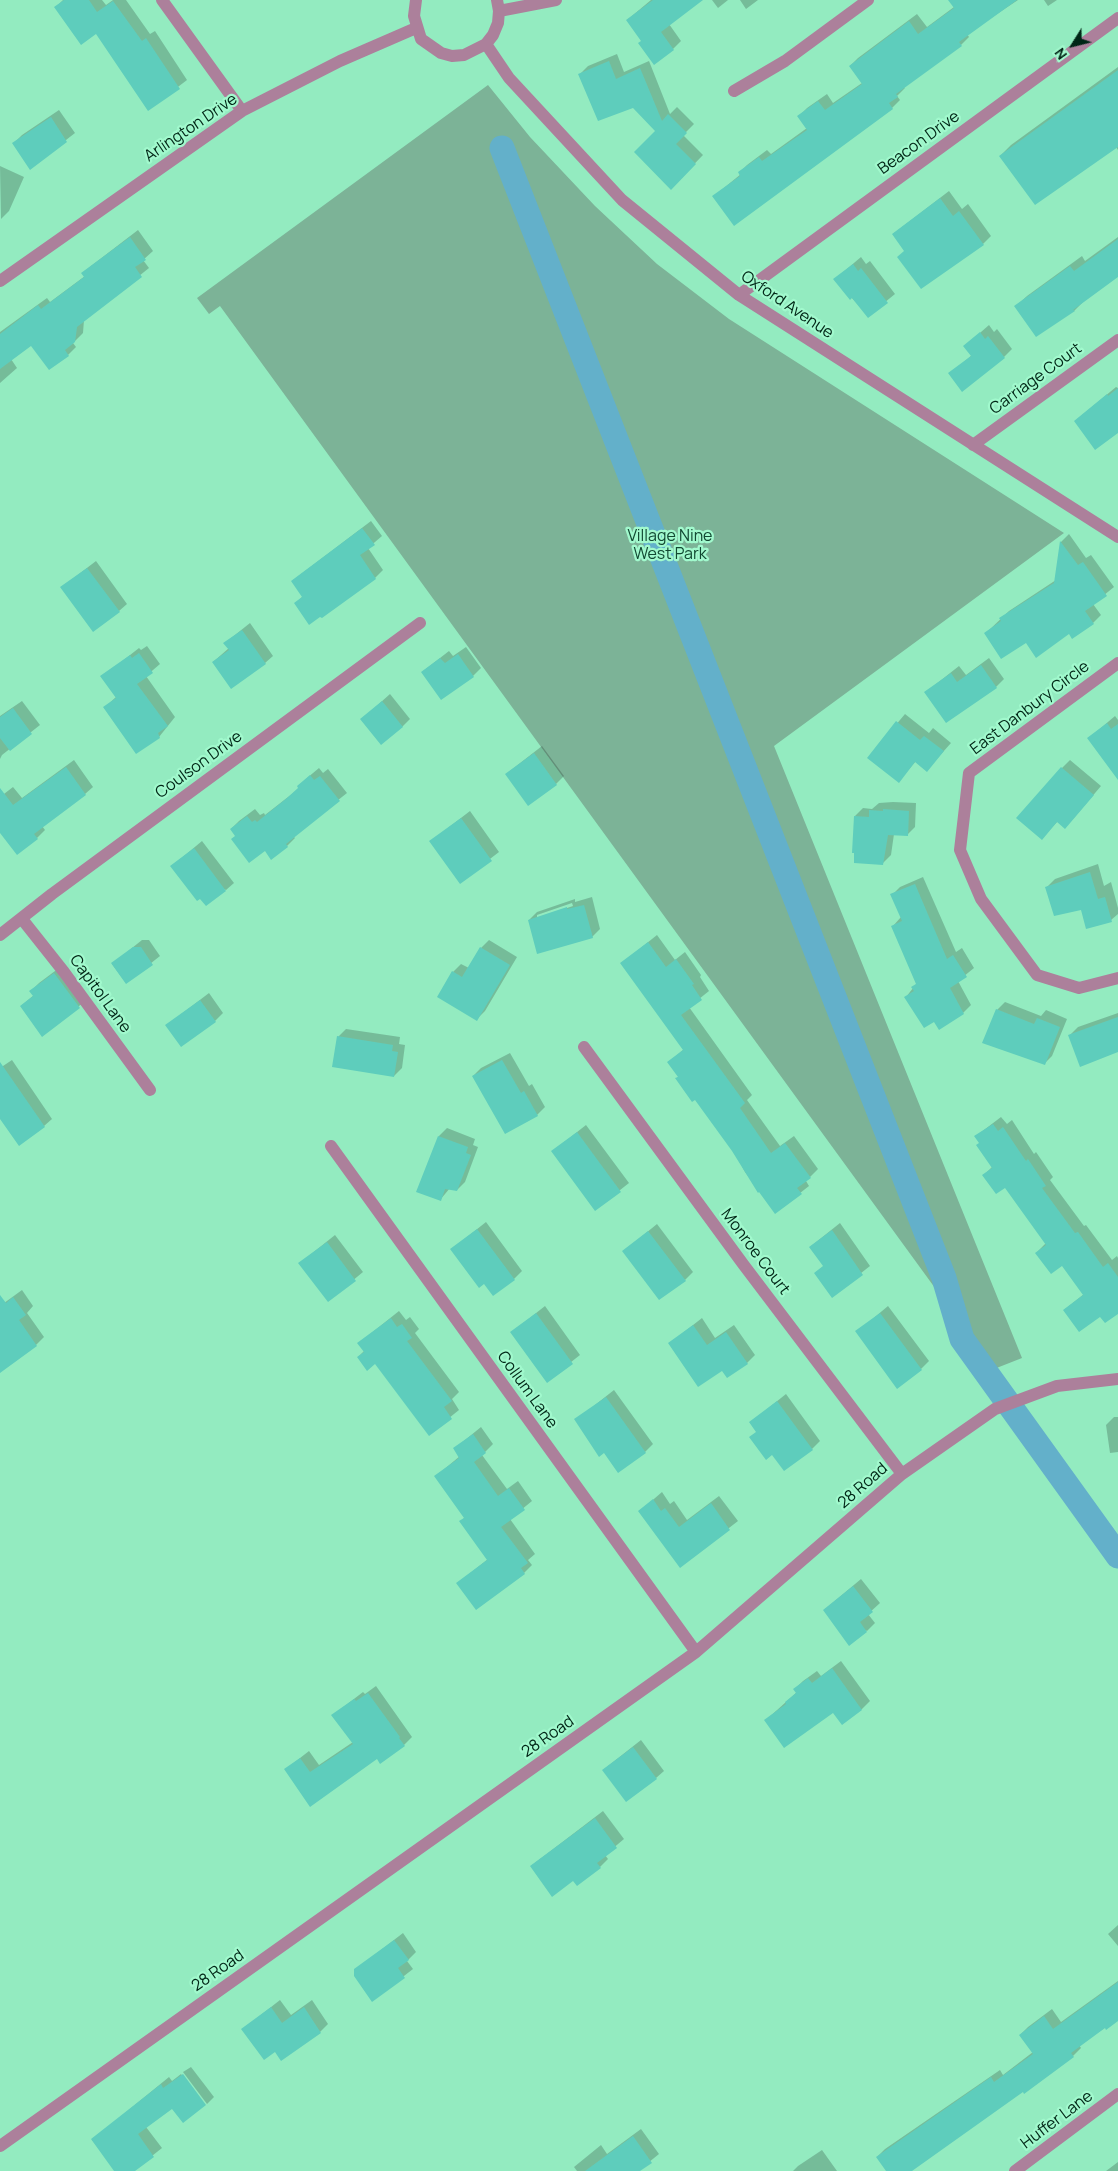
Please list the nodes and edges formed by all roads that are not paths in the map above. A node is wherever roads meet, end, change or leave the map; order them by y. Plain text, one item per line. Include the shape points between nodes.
1 (162, 0) edge
2 (416, 0) edge
3 (556, 0) edge
4 (868, 0) edge
5 (498, 6) edge
6 (1118, 18) edge
7 (416, 28) junction
8 (486, 44) junction
9 (734, 91) dead end
10 (242, 111) junction
11 (0, 281) edge
12 (739, 295) junction
13 (1118, 340) edge
14 (973, 445) junction
15 (1118, 537) edge
16 (420, 623) dead end
17 (1118, 663) edge
18 (22, 919) junction
19 (0, 935) edge
20 (1118, 978) edge
21 (584, 1047) dead end
22 (150, 1090) dead end
23 (331, 1146) dead end
24 (1118, 1379) edge
25 (902, 1474) junction
26 (696, 1652) junction
27 (1118, 2094) edge
28 (0, 2146) edge
29 (1014, 2171) edge

1 - 10 street
2 - 7 street
3 - 5 street
4 - 9 street via 785,61
5 - 8 street via 493,34
6 - 12 street, Beacon Drive
7 - 8 street via 430,47 452,56 464,56
7 - 10 street, Arlington Drive via 340,61
8 - 12 street, Oxford Avenue via 510,78 622,200
10 - 11 street, Arlington Drive
12 - 14 street, Oxford Avenue
13 - 14 street, Carriage Court
14 - 15 street, Oxford Avenue
16 - 18 street, Coulson Drive
17 - 20 street, East Danbury Circle via 969,773 960,850 982,899 1037,975 1079,988
18 - 19 street, Coulson Drive
18 - 22 street, Capitol Lane
21 - 25 street, Monroe Court
23 - 26 street, Collum Lane
24 - 25 street, 28 Road via 1057,1386 996,1409
25 - 26 street, 28 Road
26 - 28 street, 28 Road
27 - 29 street, Huffer Lane

